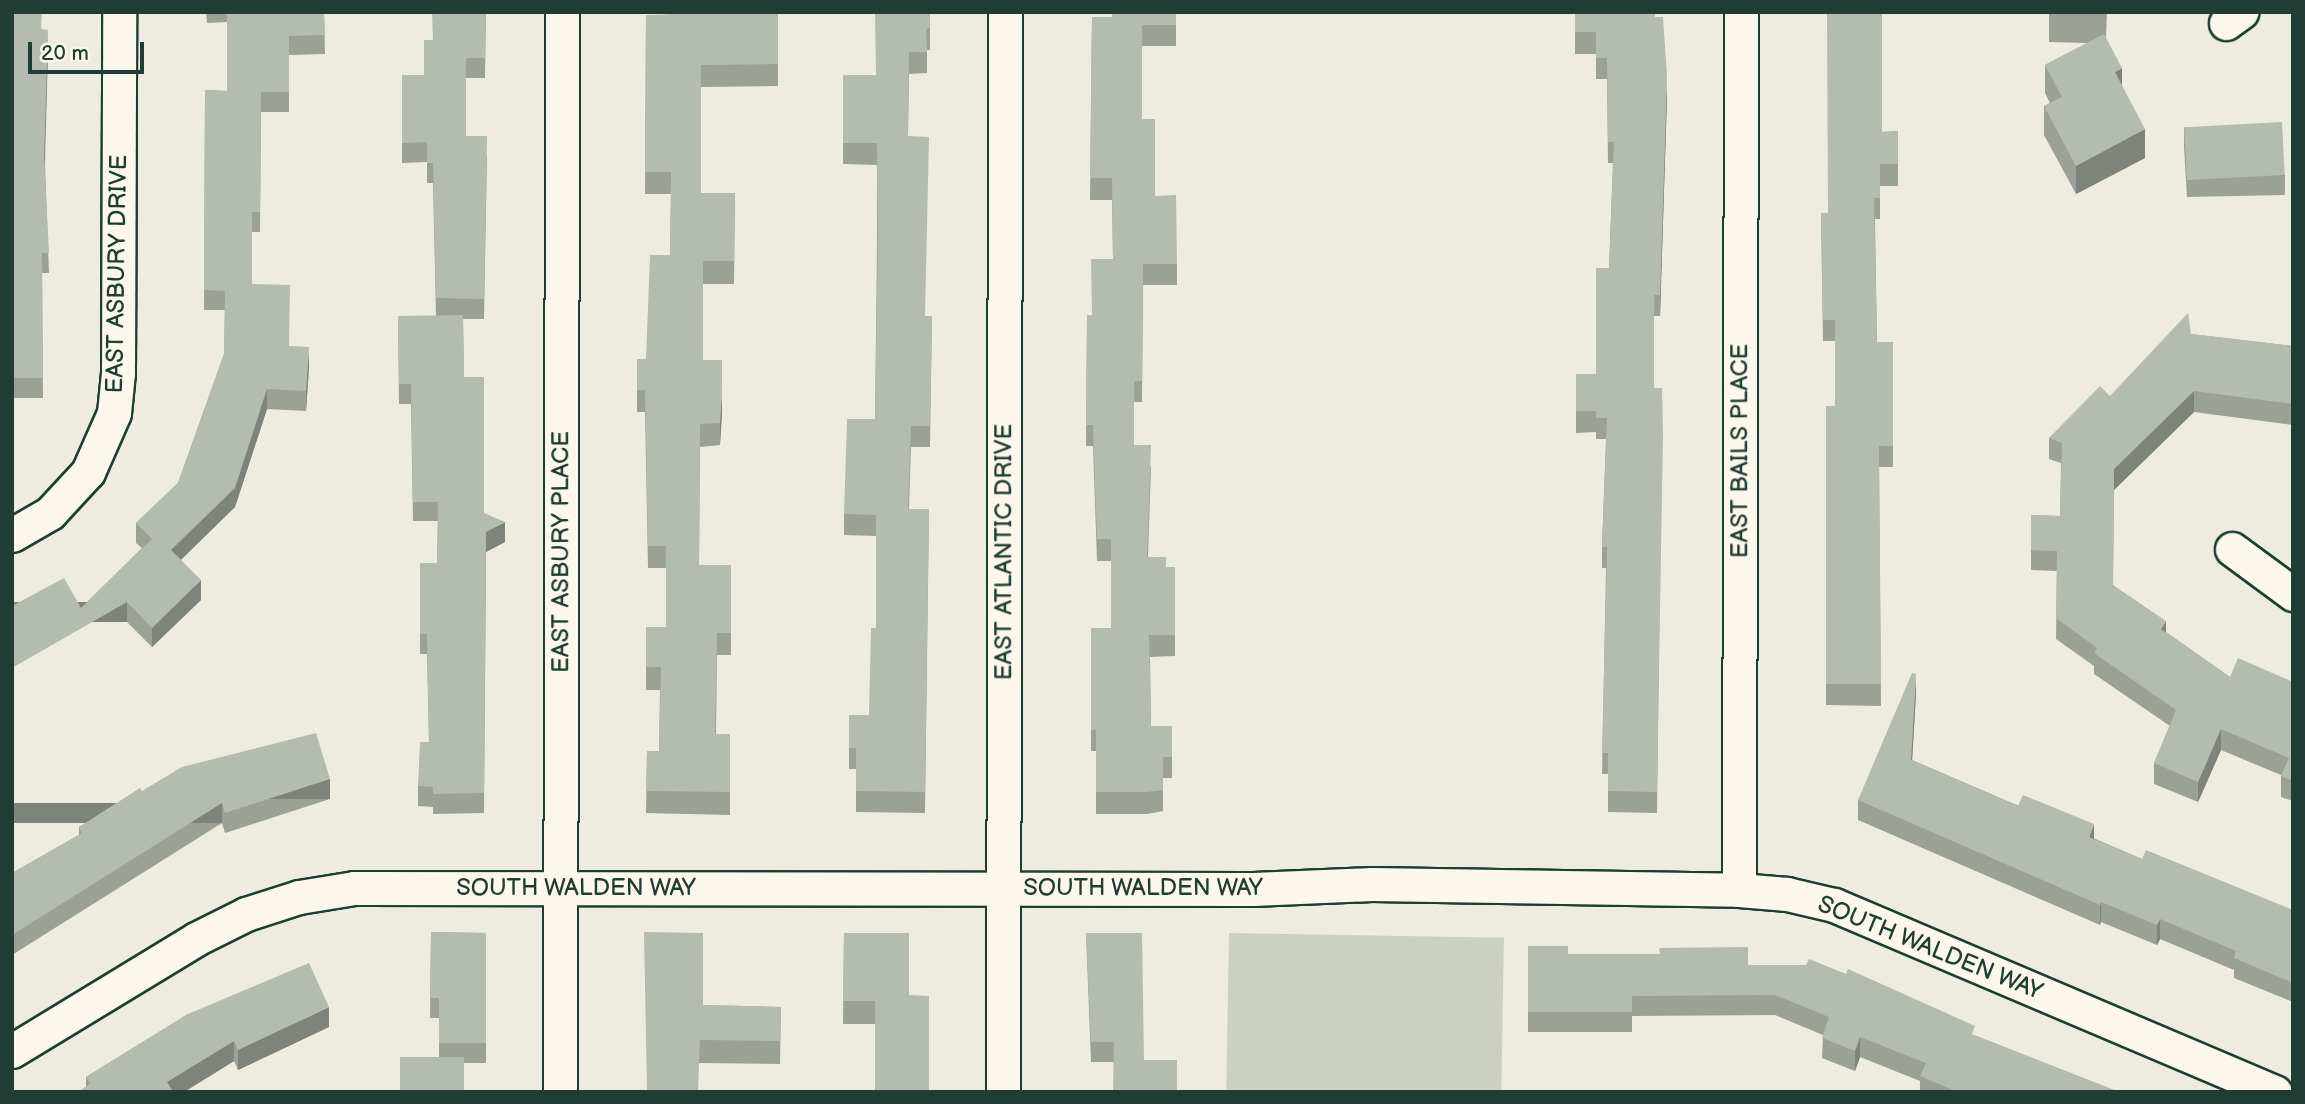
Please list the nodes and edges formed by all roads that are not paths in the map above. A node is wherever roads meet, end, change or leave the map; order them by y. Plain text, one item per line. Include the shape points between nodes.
1 (119, 12) edge
2 (562, 12) edge
3 (1005, 12) edge
4 (1741, 12) edge
5 (12, 535) edge
6 (2232, 550) dead end
7 (2293, 594) edge
8 (561, 887) junction
9 (1003, 889) junction
10 (1739, 890) junction
11 (12, 1051) edge
12 (560, 1092) edge
13 (1003, 1092) edge
14 (2275, 1092) edge

1 - 5 street, EAST ASBURY DRIVE via 118,373 114,413 88,472 50,513
2 - 8 street, EAST ASBURY PLACE
3 - 9 street, EAST ATLANTIC DRIVE
4 - 10 street, EAST BAILS PLACE
6 - 7 street
8 - 9 street, SOUTH WALDEN WAY
8 - 11 street, SOUTH WALDEN WAY via 354,888 299,897 246,914 196,939
8 - 12 street, EAST ASBURY PLACE
9 - 10 street, SOUTH WALDEN WAY via 1371,884
9 - 13 street, EAST ATLANTIC DRIVE
10 - 14 street, SOUTH WALDEN WAY via 1835,905

